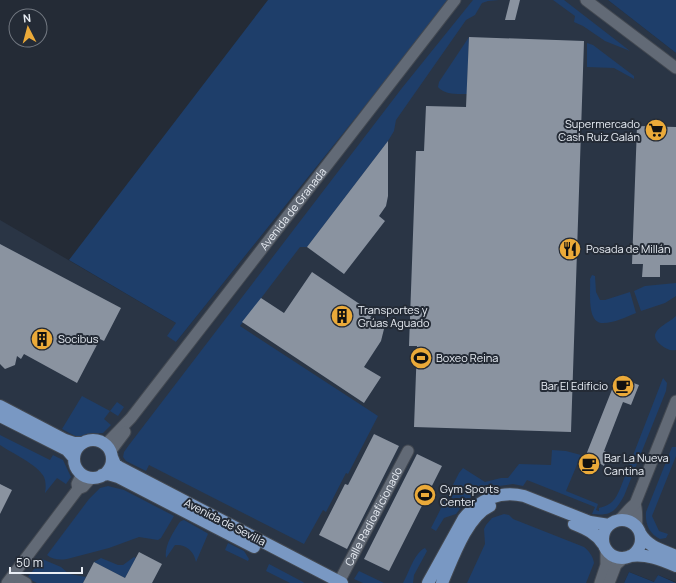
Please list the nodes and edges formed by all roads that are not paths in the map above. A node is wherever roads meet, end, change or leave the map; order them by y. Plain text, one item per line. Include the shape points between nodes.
1 (455, 0) edge
2 (586, 0) edge
3 (676, 68) edge
4 (676, 402) edge
5 (0, 406) edge
6 (0, 416) edge
7 (83, 442) junction
8 (109, 451) junction
9 (408, 451) dead end
10 (74, 458) junction
11 (92, 476) junction
12 (635, 504) junction
13 (614, 522) junction
14 (638, 531) junction
15 (605, 547) junction
16 (676, 556) edge
17 (627, 557) junction
18 (676, 566) edge
19 (10, 579) edge
20 (341, 582) edge
21 (26, 583) edge
22 (325, 583) edge
23 (428, 583) edge
24 (442, 583) edge
25 (600, 583) edge
26 (608, 583) edge

1 - 8 street, Avenida de Granada via 131,418 125,432
2 - 3 street
4 - 12 street
5 - 7 main road via 65,440
6 - 10 main road via 67,450
7 - 8 main road via 99,441
7 - 10 main road
8 - 11 main road via 110,468
8 - 20 main road, Avenida de Sevilla via 119,468
9 - 20 street, Calle Radioaficionado
10 - 11 main road via 76,467
11 - 19 street via 77,484 78,489
11 - 22 main road, Avenida de Sevilla via 108,474 118,477
12 - 13 street
12 - 14 street via 638,511
13 - 14 main road via 629,521
13 - 15 main road via 603,534
13 - 23 main road via 590,522 516,494 490,498 481,502 464,518
14 - 16 main road via 650,545
14 - 17 main road via 638,549
15 - 17 main road via 614,556
15 - 24 main road via 599,537 587,530 523,504 500,502 479,513 469,525
15 - 25 street via 606,565
17 - 18 main road via 653,557
17 - 26 street via 616,565
19 - 21 street

